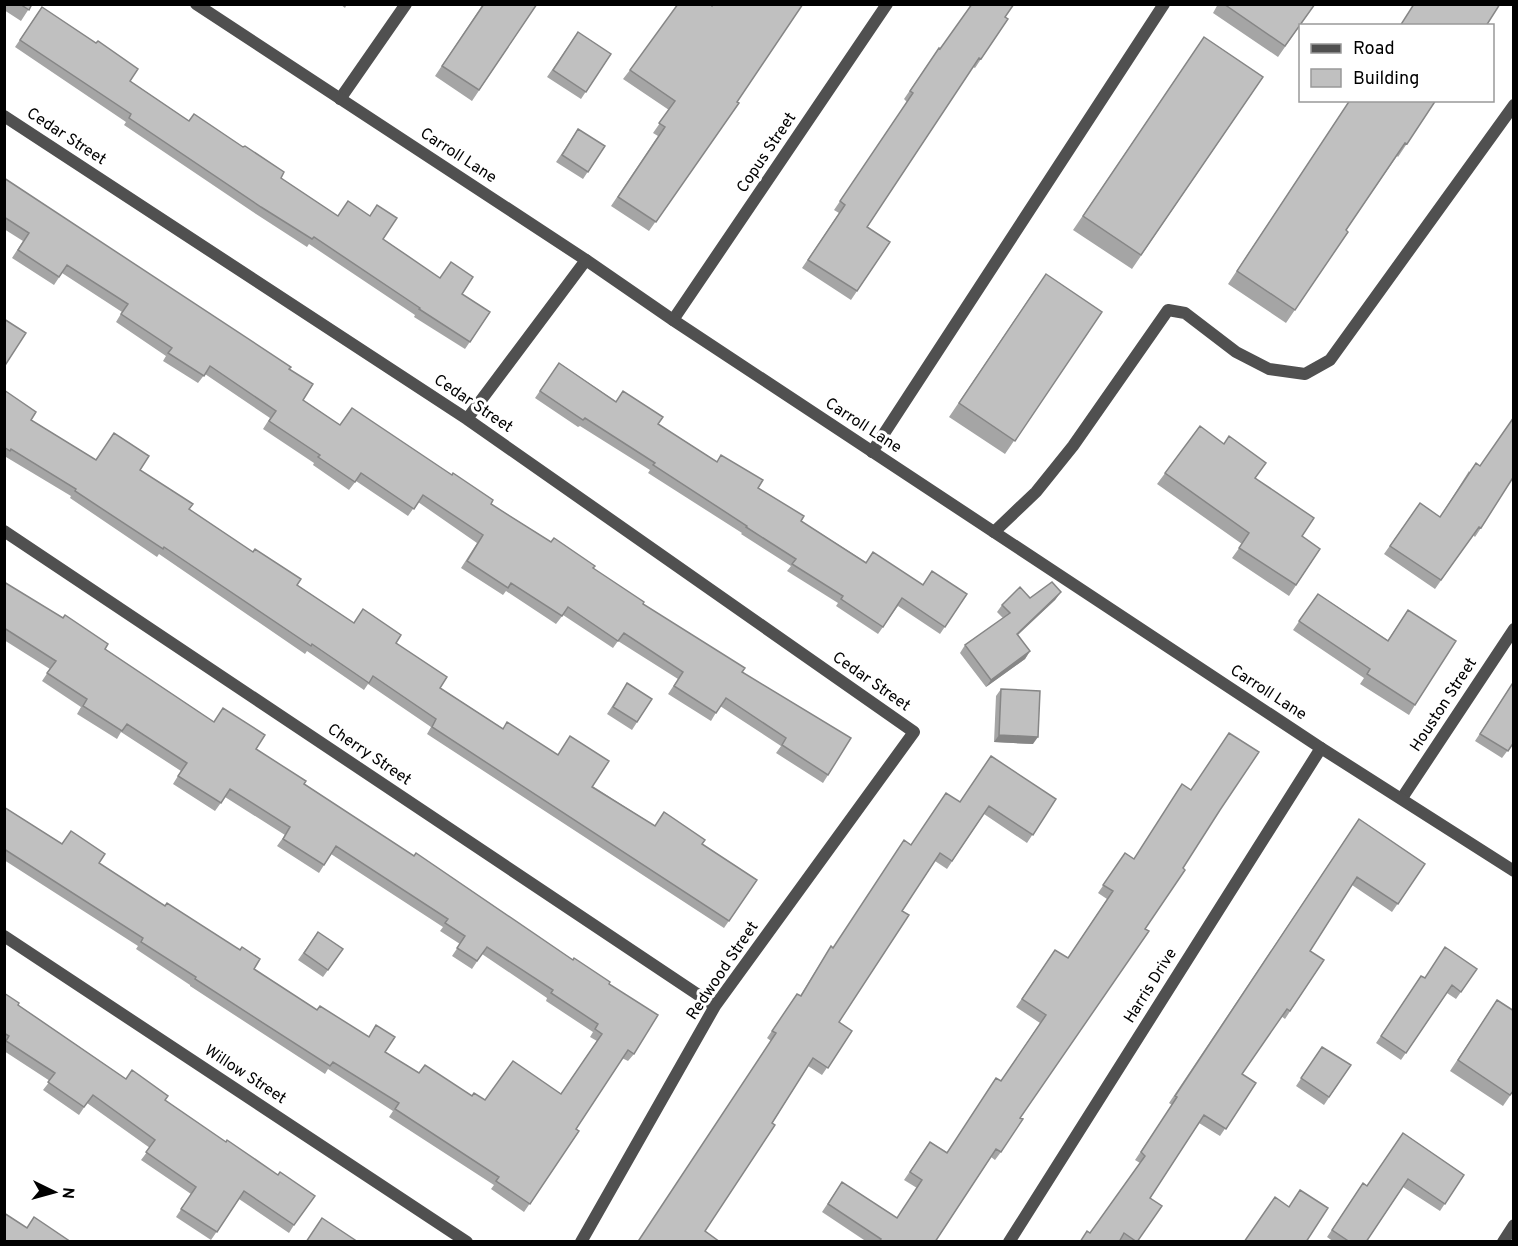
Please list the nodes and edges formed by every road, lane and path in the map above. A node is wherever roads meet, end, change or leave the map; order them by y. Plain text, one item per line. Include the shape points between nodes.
1 (196, 4) edge
2 (406, 4) edge
3 (887, 4) edge
4 (1164, 4) edge
5 (340, 99) junction
6 (1514, 105) edge
7 (4, 116) edge
8 (586, 260) junction
9 (673, 320) junction
10 (467, 418) junction
11 (872, 452) junction
12 (4, 531) edge
13 (994, 532) junction
14 (1514, 629) edge
15 (914, 732) joint
16 (1321, 748) junction
17 (1402, 798) junction
18 (1514, 871) edge
19 (4, 936) edge
20 (716, 1006) junction
21 (1514, 1226) edge
22 (467, 1242) edge
23 (580, 1242) edge
24 (1009, 1242) edge
25 (1503, 1242) edge

1 - 5 street, Carroll Lane
2 - 5 street
3 - 9 street, Copus Street
4 - 11 street
5 - 8 street, Carroll Lane
6 - 13 street via 1330,360 1305,374 1269,369 1236,352 1185,313 1168,310 1073,446 1036,492
7 - 10 street, Cedar Street
8 - 9 street, Carroll Lane
8 - 10 street
9 - 11 street, Carroll Lane
10 - 15 street, Cedar Street
11 - 13 street, Carroll Lane
12 - 20 street, Cherry Street
13 - 16 street, Carroll Lane
14 - 17 street, Houston Street
15 - 20 street, Redwood Street
16 - 17 street, Carroll Lane
16 - 24 street, Harris Drive
17 - 18 street, Carroll Lane
19 - 22 street, Willow Street
20 - 23 street, Redwood Street
21 - 25 street

